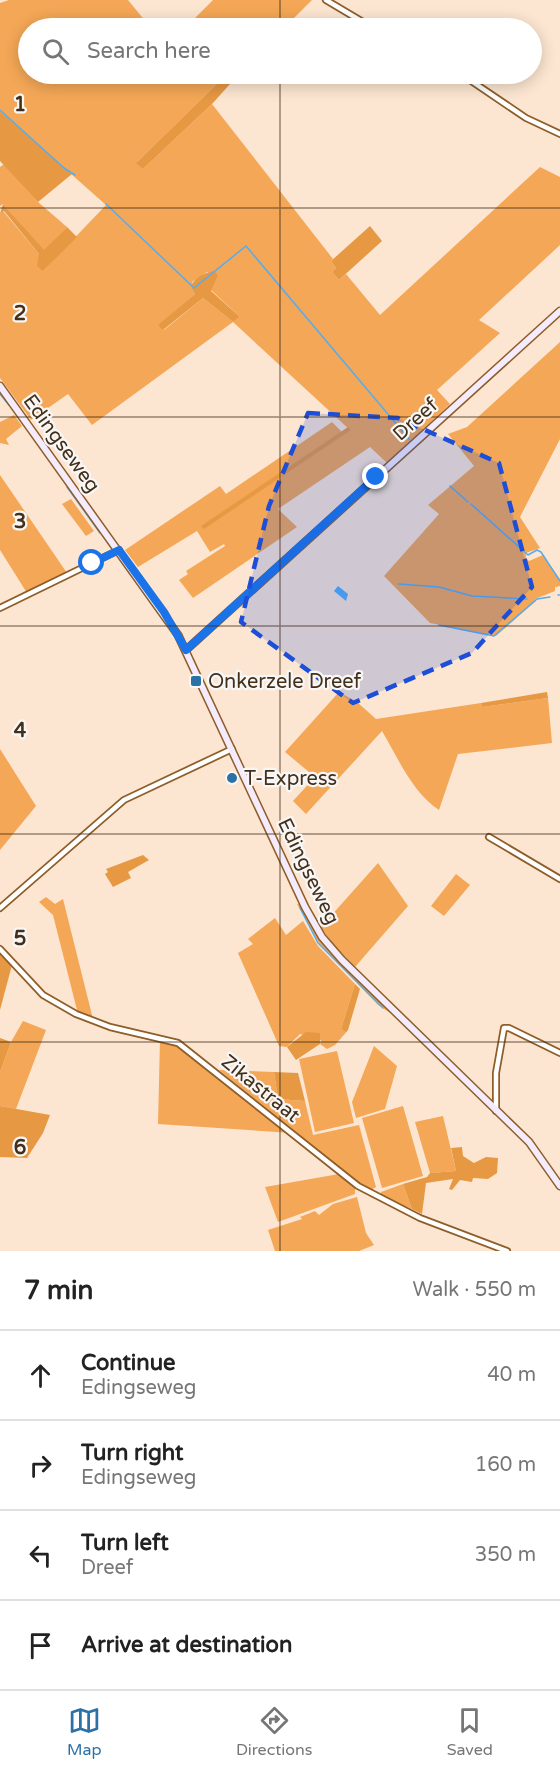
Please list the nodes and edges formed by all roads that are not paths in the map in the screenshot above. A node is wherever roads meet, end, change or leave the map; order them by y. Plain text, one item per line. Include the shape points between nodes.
1 (326, 0) edge
2 (356, 18) edge
3 (476, 84) edge
4 (560, 134) edge
5 (560, 311) edge
6 (0, 386) edge
7 (119, 550) junction
8 (0, 608) edge
9 (186, 650) junction
10 (232, 749) junction
11 (489, 837) dead end
12 (560, 879) edge
13 (0, 908) edge
14 (0, 949) edge
15 (560, 1053) edge
16 (496, 1112) junction
17 (560, 1186) edge
18 (507, 1251) edge

1 - 2 street
3 - 4 street via 526,118
5 - 9 main road, Dreef
6 - 7 main road, Edingseweg
7 - 8 street
7 - 9 main road, Edingseweg
9 - 10 main road, Edingseweg
10 - 13 street via 124,800
10 - 16 main road, Edingseweg via 312,922 335,953
11 - 12 street
14 - 18 street, Zikastraat via 43,995 63,1007 110,1027 185,1047 359,1187 420,1218
15 - 16 street via 504,1028 496,1073
16 - 17 main road, Edingseweg via 529,1142

